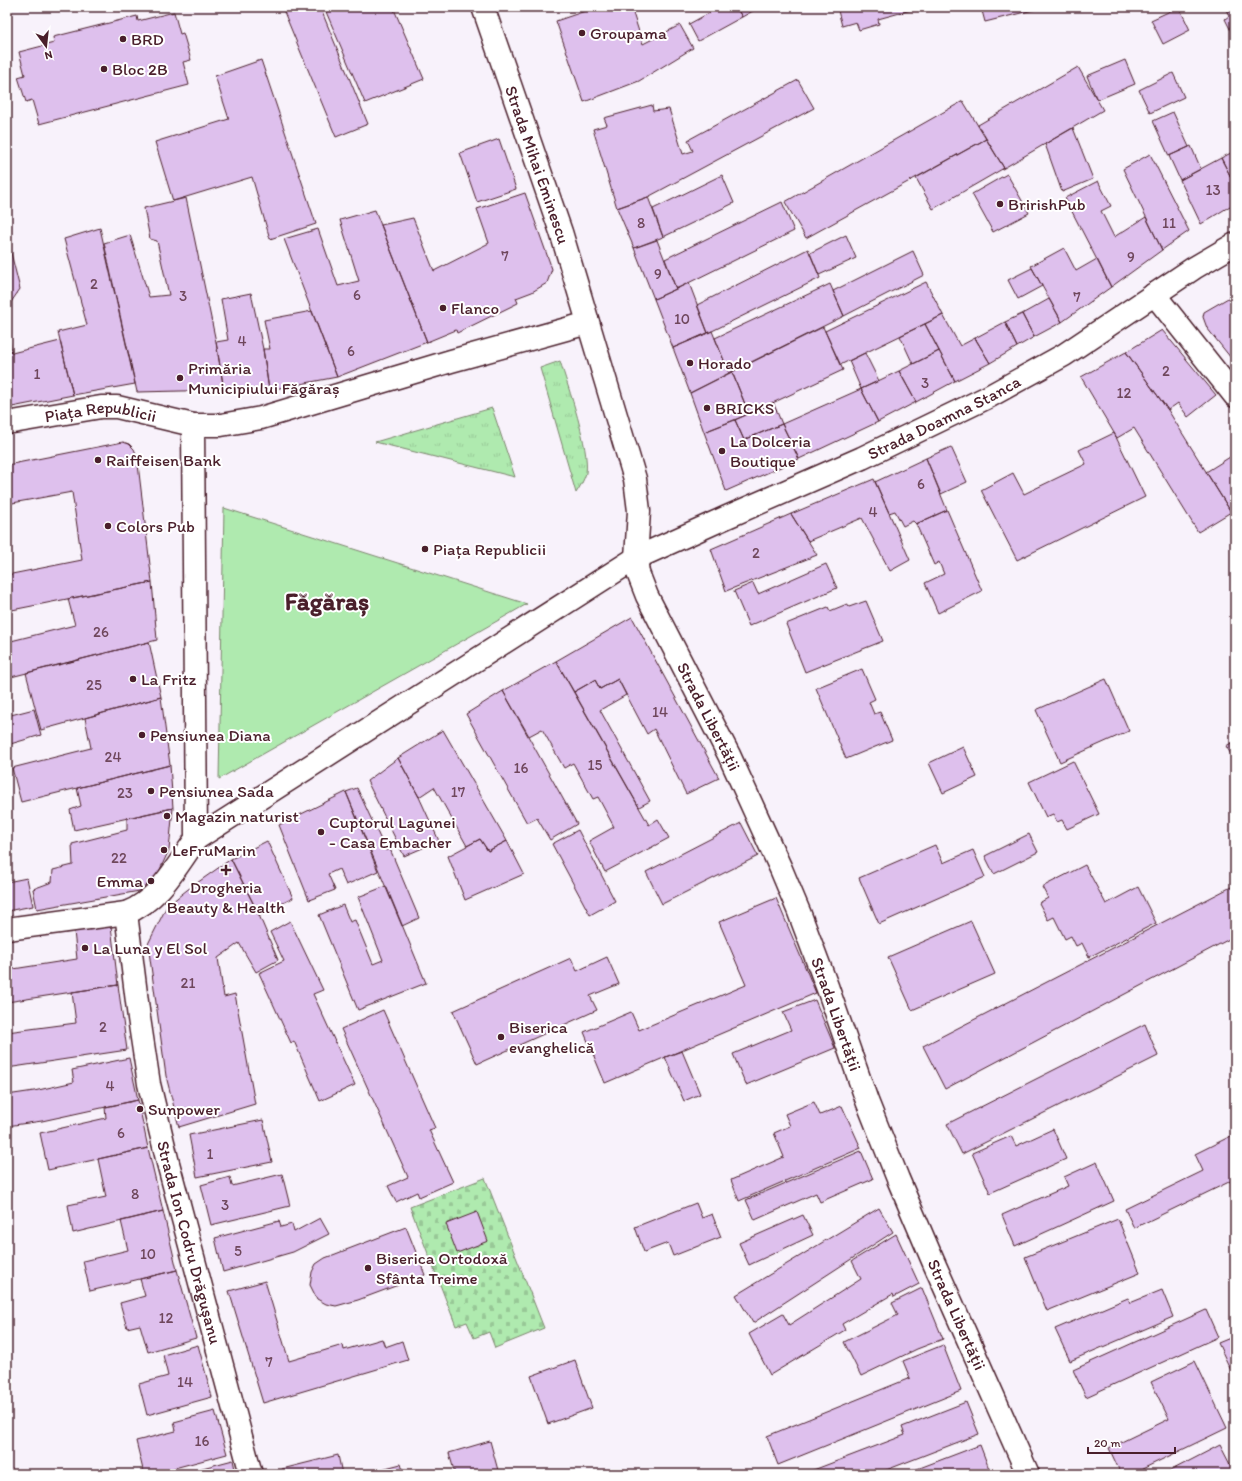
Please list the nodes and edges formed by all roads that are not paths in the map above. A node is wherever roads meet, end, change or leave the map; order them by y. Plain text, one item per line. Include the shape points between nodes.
1 (483, 7) edge
2 (1235, 244) edge
3 (1154, 294) junction
4 (588, 323) junction
5 (1235, 396) edge
6 (7, 422) edge
7 (193, 425) junction
8 (636, 558) junction
9 (196, 839) junction
10 (126, 913) junction
11 (7, 929) edge
12 (251, 1474) edge
13 (1028, 1474) edge

1 - 4 street, Strada Mihai Eminescu via 561,232
2 - 3 street, Strada Doamna Stanca
3 - 5 street
3 - 8 street, Strada Doamna Stanca via 1064,355 988,397 862,458
4 - 7 street, Piața Republicii via 261,418 221,425
4 - 8 street via 635,479 639,511
6 - 7 street, Piața Republicii via 94,408 117,407
7 - 9 street
8 - 9 street
8 - 13 street, Strada Libertății via 646,596 729,755 781,869 898,1179
9 - 10 street via 158,892 142,906
10 - 11 street
10 - 12 street, Strada Ion Codru Drăguşanu via 149,1084

